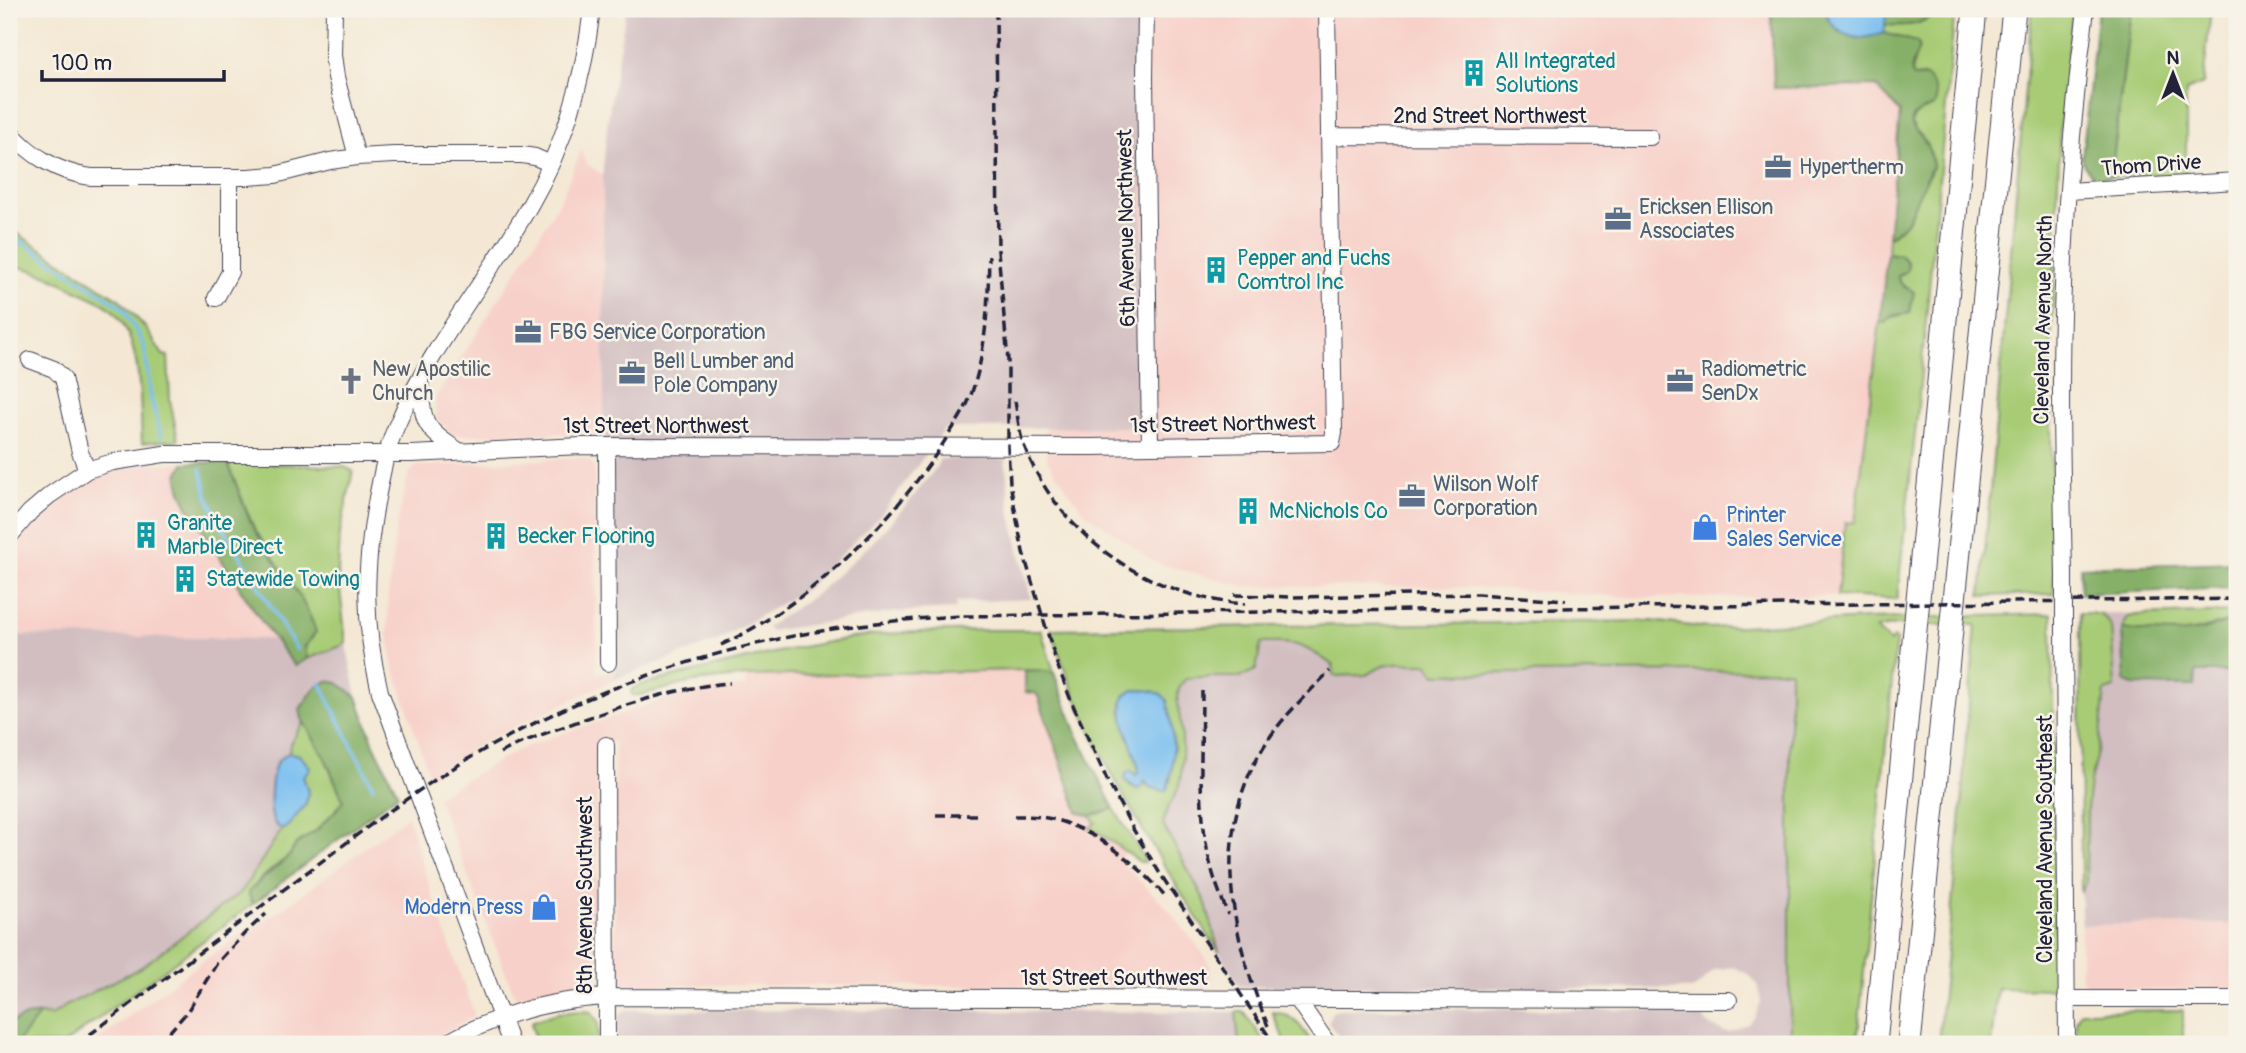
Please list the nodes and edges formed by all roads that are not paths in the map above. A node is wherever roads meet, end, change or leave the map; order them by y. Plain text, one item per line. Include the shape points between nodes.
1 (334, 9) edge
2 (592, 9) edge
3 (1146, 9) edge
4 (1327, 9) edge
5 (1975, 9) edge
6 (2014, 9) edge
7 (2086, 9) edge
8 (9, 130) edge
9 (1329, 136) junction
10 (1650, 137) dead end
11 (358, 157) junction
12 (551, 164) junction
13 (230, 178) junction
14 (2237, 181) edge
15 (2068, 191) junction
16 (216, 298) dead end
17 (30, 360) dead end
18 (420, 378) junction
19 (607, 446) junction
20 (1150, 446) junction
21 (459, 451) junction
22 (386, 454) junction
23 (87, 470) junction
24 (9, 537) edge
25 (2064, 633) joint
26 (608, 663) dead end
27 (606, 745) dead end
28 (607, 997) junction
29 (1297, 999) junction
30 (2066, 999) junction
31 (2237, 999) edge
32 (1729, 1000) dead end
33 (502, 1018) junction
34 (445, 1044) edge
35 (511, 1044) edge
36 (607, 1044) edge
37 (1328, 1044) edge
38 (1875, 1044) edge
39 (1909, 1044) edge
40 (2067, 1044) edge

1 - 11 street via 336,78
2 - 12 street via 580,79
3 - 20 street, 6th Avenue Northwest
4 - 9 street
5 - 38 highway
6 - 39 highway
7 - 15 street, Cleveland Avenue North
8 - 13 street via 41,159 82,176
9 - 10 street, 2nd Street Northwest
9 - 20 street, 1st Street Northwest via 1332,443
11 - 12 street via 522,155
11 - 13 street via 275,175
12 - 18 street via 511,237
13 - 16 street via 230,272
14 - 15 street, Thom Drive
15 - 25 street, Cleveland Avenue North, bridge via 2062,362
17 - 23 street via 54,369 63,379
18 - 21 street via 422,414 428,427
18 - 22 street
19 - 20 street, 1st Street Northwest
19 - 21 street, 1st Street Northwest
19 - 26 street
21 - 22 street, 1st Street Northwest
22 - 23 street, 1st Street Northwest via 164,454
22 - 33 street via 370,543 367,611 371,653 411,780
23 - 24 street, 1st Street Northwest via 30,512
25 - 30 street, Cleveland Avenue Southeast
27 - 28 street, 8th Avenue Southwest
28 - 29 street, 1st Street Southwest
28 - 33 street, 1st Street Southwest via 551,1003
28 - 36 street, 8th Avenue Southwest
29 - 32 street, 1st Street Southwest
29 - 37 street
30 - 31 street
30 - 40 street, Cleveland Avenue Southeast
33 - 34 street, 1st Street Southwest
33 - 35 street

